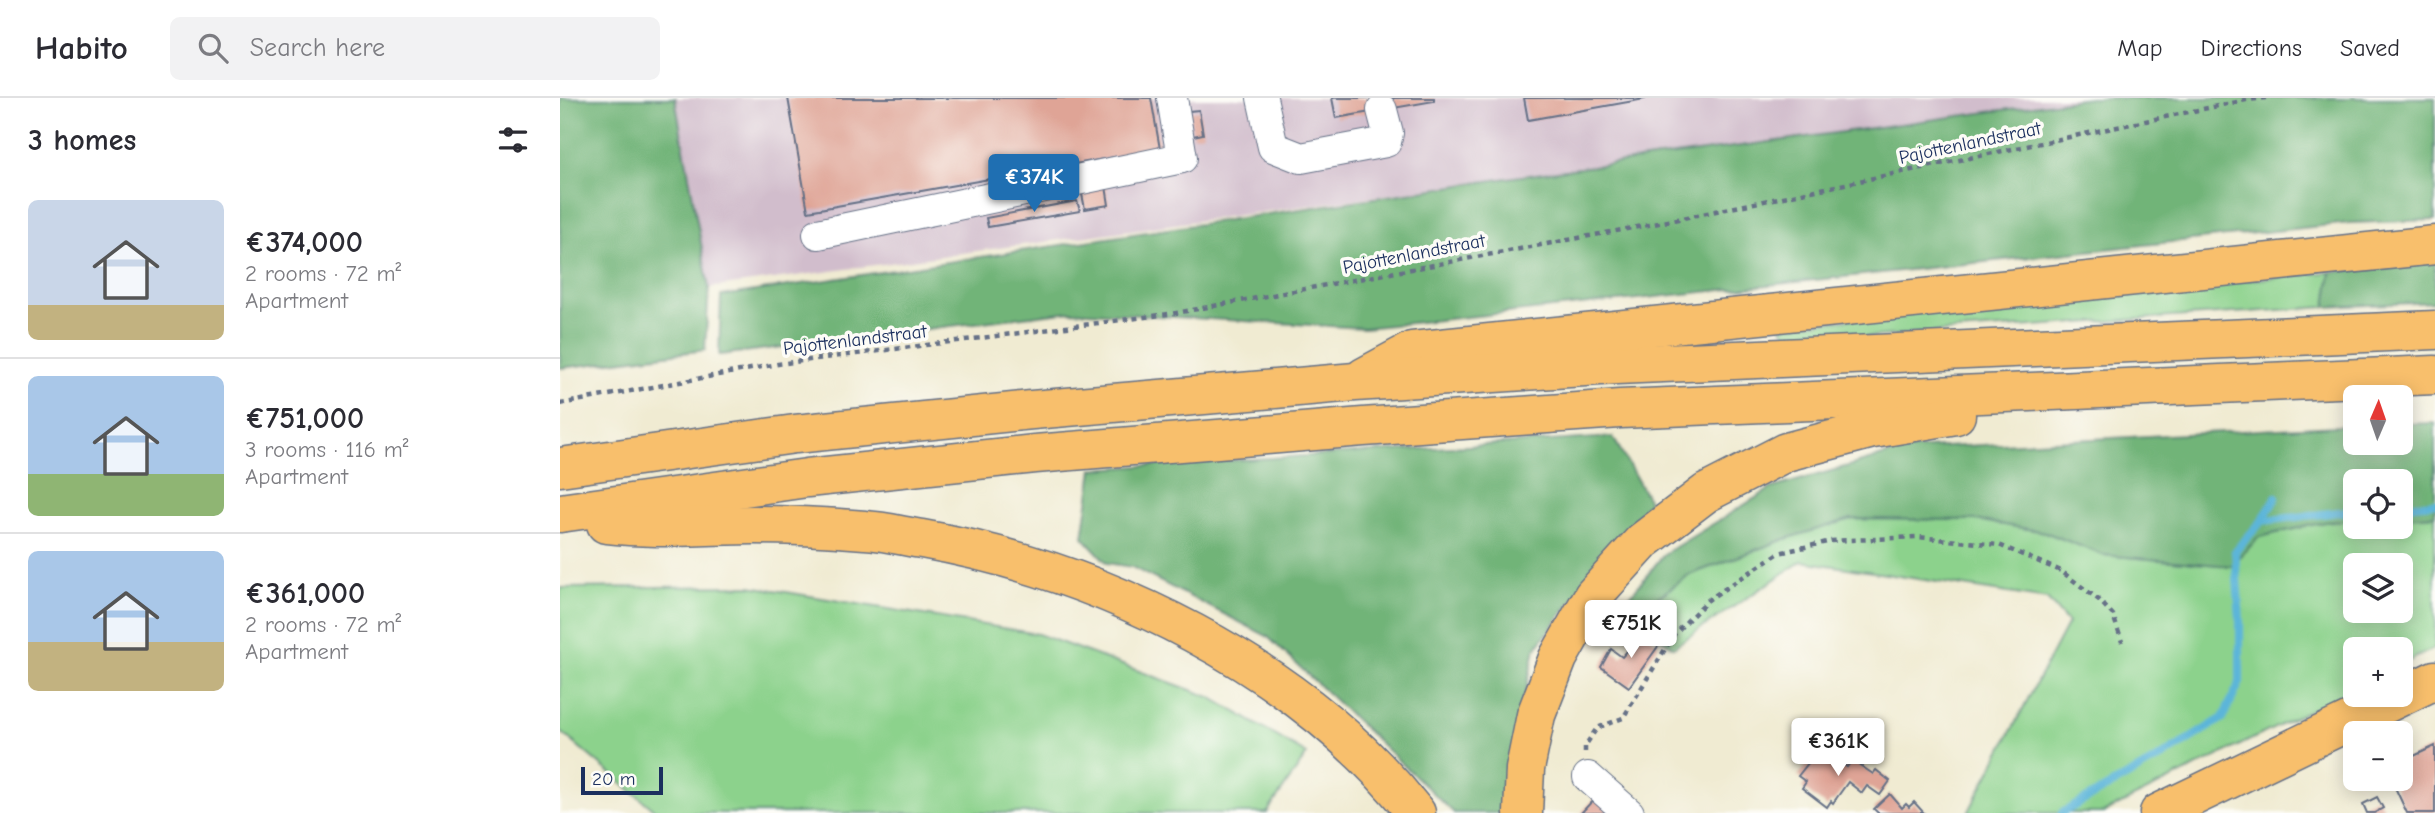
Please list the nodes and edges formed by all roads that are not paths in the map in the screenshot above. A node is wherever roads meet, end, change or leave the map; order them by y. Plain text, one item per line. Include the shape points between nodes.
1 (1171, 98) edge
2 (1262, 98) edge
3 (1382, 110) dead end
4 (818, 234) dead end
5 (2435, 245) edge
6 (2435, 330) edge
7 (2435, 375) edge
8 (1355, 382) junction
9 (2034, 391) junction
10 (560, 467) edge
11 (560, 513) edge
12 (560, 519) edge
13 (2435, 680) edge
14 (1588, 777) road end
15 (1416, 813) edge
16 (1523, 813) edge
17 (1629, 813) edge
18 (2159, 813) edge

1 - 4 lane via 1182,158
2 - 3 lane via 1273,147 1301,158 1386,142
5 - 8 main road via 1412,351
6 - 8 main road via 1630,364
7 - 9 main road
8 - 10 main road via 808,432
9 - 11 main road via 1620,409 1349,428 847,474
9 - 16 main road via 1957,415 1872,429 1786,453 1706,494 1643,541 1593,596 1558,658 1536,715 1525,769
12 - 15 main road via 631,527 756,524 867,530 964,547 1038,568 1116,596 1207,640 1266,676 1341,735
13 - 18 main road
14 - 17 lane

